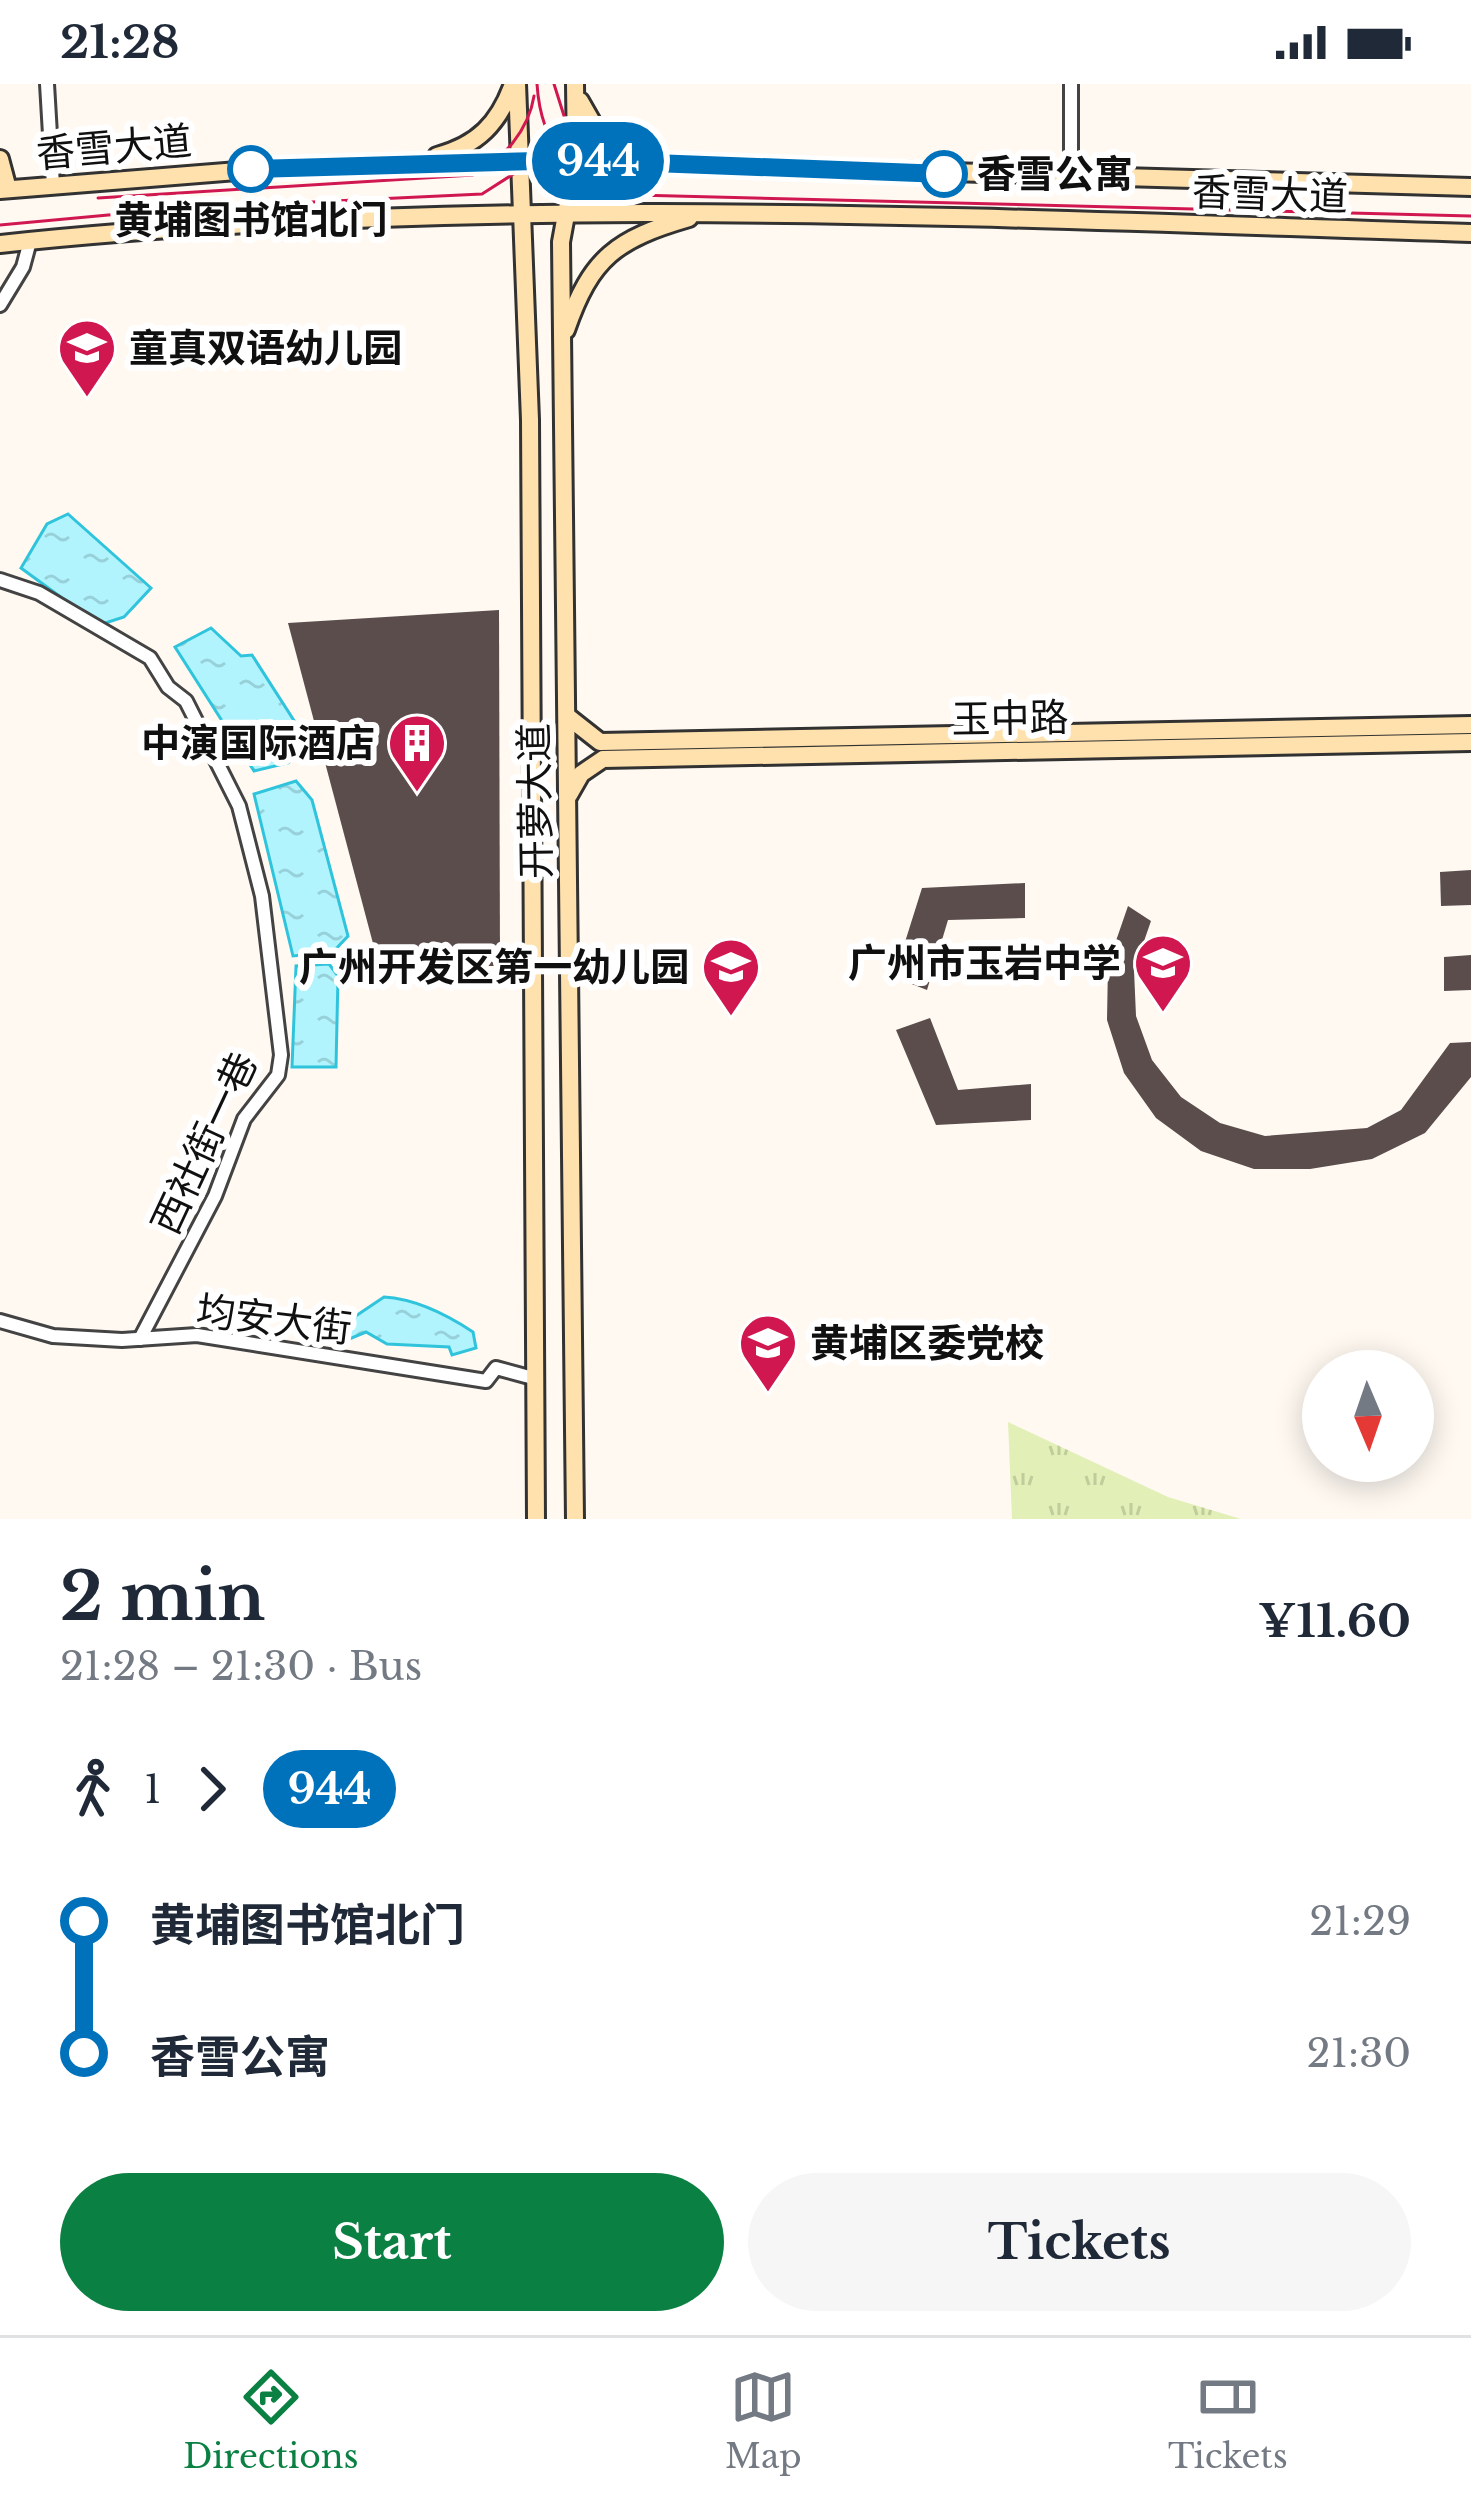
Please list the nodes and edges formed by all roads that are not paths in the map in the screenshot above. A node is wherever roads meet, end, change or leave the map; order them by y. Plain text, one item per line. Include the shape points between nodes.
1 (47, 84) edge
2 (515, 84) edge
3 (1071, 84) edge
4 (575, 86) edge
5 (0, 159) edge
6 (522, 160) junction
7 (575, 160) junction
8 (413, 162) junction
9 (645, 163) junction
10 (1071, 177) junction
11 (52, 185) junction
12 (1471, 187) edge
13 (4, 189) edge
14 (709, 212) junction
15 (525, 213) junction
16 (564, 213) junction
17 (1471, 233) edge
18 (30, 241) junction
19 (0, 244) edge
20 (0, 304) edge
21 (562, 342) junction
22 (529, 399) junction
23 (563, 401) junction
24 (0, 580) edge
25 (567, 716) junction
26 (1471, 725) edge
27 (1471, 742) edge
28 (568, 796) junction
29 (0, 1321) edge
30 (140, 1339) junction
31 (533, 1378) junction
32 (536, 1519) edge
33 (575, 1519) edge

1 - 11 street
2 - 6 main road, 开萝大道
2 - 8 main road via 480,137
3 - 10 street
4 - 7 main road, 开萝大道
4 - 9 main road via 604,143
5 - 13 main road
6 - 7 main road, 香雪大道
6 - 8 main road, 香雪大道
6 - 15 main road, 开萝大道
7 - 9 main road, 香雪大道
7 - 16 main road, 开萝大道
8 - 11 main road, 香雪大道
9 - 10 main road, 香雪大道
10 - 12 main road, 香雪大道
11 - 13 main road, 香雪大道
14 - 16 main road, 香雪大道
14 - 17 main road, 香雪大道
14 - 21 main road via 612,249 576,299
15 - 16 main road, 香雪大道
15 - 18 main road via 218,224
15 - 22 main road, 开萝大道
16 - 21 main road, 开萝大道
18 - 19 main road
18 - 20 street
21 - 23 main road, 开萝大道
22 - 23 main road via 541,377
22 - 31 main road, 开萝大道
23 - 25 main road, 开萝大道
24 - 30 street, 西社街一巷 via 39,593 150,658 186,701 238,806 262,896 278,1075 244,1119 215,1196
25 - 26 main road, 玉中路 via 600,742
25 - 28 main road, 开萝大道
27 - 28 main road, 玉中路 via 604,759 581,774
28 - 33 main road, 开萝大道
29 - 30 street, 均安大街 via 53,1336
30 - 31 street, 均安大街 via 197,1335 487,1381 496,1368
31 - 32 main road, 开萝大道

